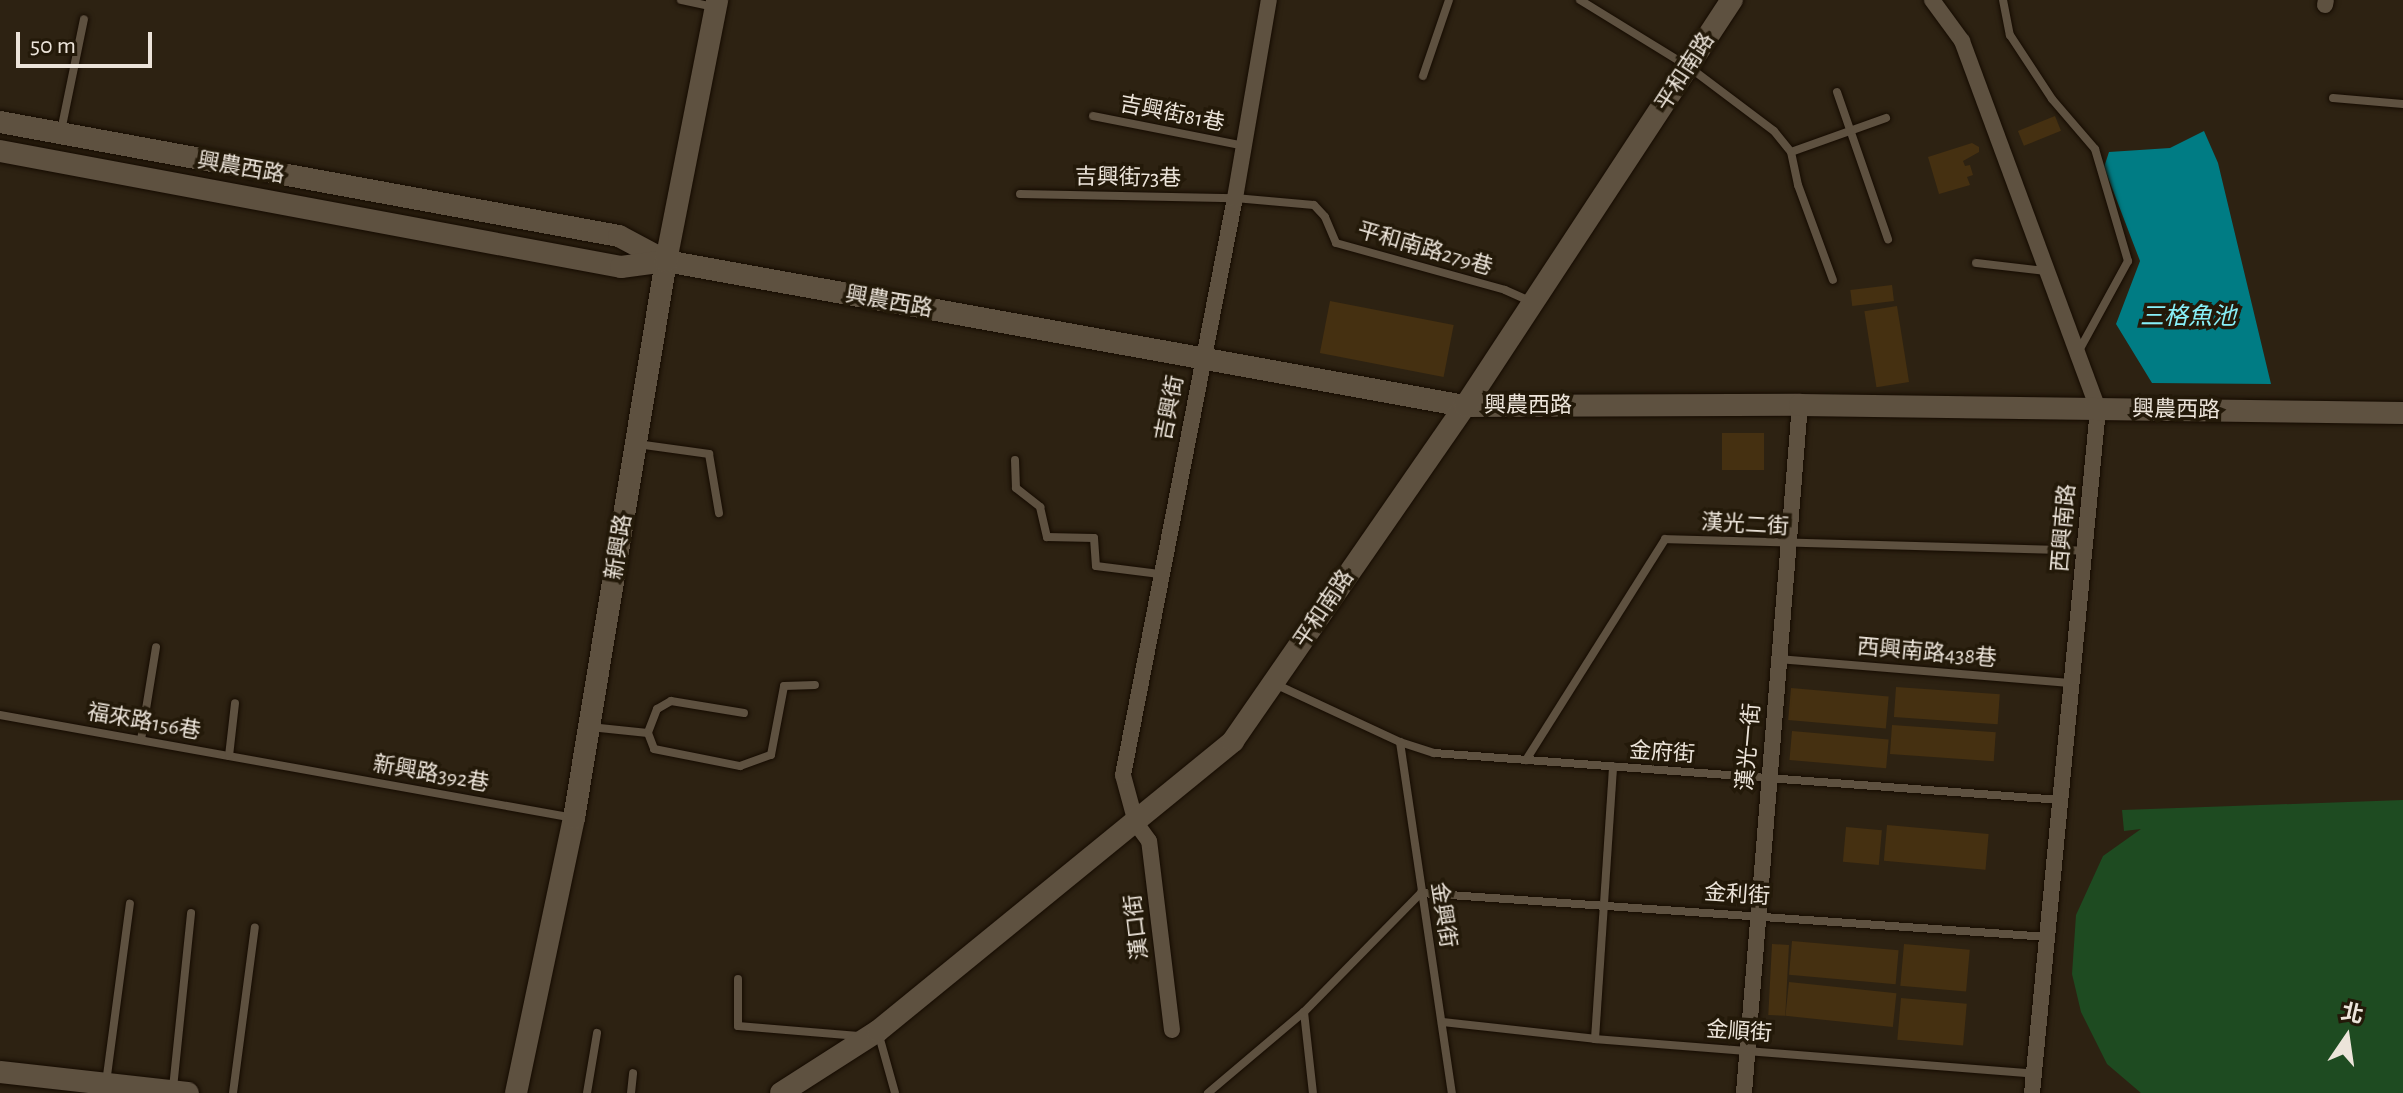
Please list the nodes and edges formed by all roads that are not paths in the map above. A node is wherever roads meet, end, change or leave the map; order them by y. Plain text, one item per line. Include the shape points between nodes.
1 (681, 0) edge
2 (1269, 0) edge
3 (1449, 0) edge
4 (1580, 0) edge
5 (1732, 0) edge
6 (1932, 0) edge
7 (2003, 0) edge
8 (716, 4) edge
9 (84, 19) dead end
10 (1689, 67) junction
11 (1423, 76) dead end
12 (1837, 92) dead end
13 (2333, 98) dead end
14 (2403, 104) edge
15 (1093, 116) dead end
16 (1886, 118) dead end
17 (0, 122) edge
18 (1850, 131) junction
19 (60, 134) junction
20 (1244, 146) junction
21 (0, 151) edge
22 (1791, 152) junction
23 (1020, 194) dead end
24 (1235, 198) junction
25 (1888, 239) dead end
26 (666, 261) junction
27 (1976, 263) dead end
28 (2045, 271) junction
29 (1833, 280) dead end
30 (1530, 301) junction
31 (2077, 354) junction
32 (1202, 360) junction
33 (1800, 405) junction
34 (1465, 406) junction
35 (2098, 409) junction
36 (2403, 413) edge
37 (636, 444) junction
38 (1015, 460) dead end
39 (719, 513) dead end
40 (1788, 545) junction
41 (2084, 551) junction
42 (1159, 574) junction
43 (156, 647) dead end
44 (1779, 659) junction
45 (1275, 683) junction
46 (2072, 683) junction
47 (815, 685) dead end
48 (235, 703) dead end
49 (744, 713) dead end
50 (0, 715) edge
51 (589, 727) junction
52 (648, 733) junction
53 (141, 740) junction
54 (1400, 742) junction
55 (229, 756) junction
56 (1526, 760) junction
57 (281, 765) joint
58 (1613, 767) junction
59 (1768, 779) junction
60 (2060, 800) junction
61 (574, 818) junction
62 (1136, 823) junction
63 (1421, 893) junction
64 (130, 904) dead end
65 (1605, 904) junction
66 (191, 913) dead end
67 (1758, 915) junction
68 (255, 927) dead end
69 (2049, 937) junction
70 (738, 979) dead end
71 (1304, 1012) junction
72 (1442, 1022) junction
73 (1172, 1030) dead end
74 (597, 1033) dead end
75 (873, 1034) junction
76 (1595, 1039) junction
77 (1747, 1051) junction
78 (0, 1072) edge
79 (633, 1073) dead end
80 (2035, 1074) junction
81 (106, 1084) junction
82 (50, 1085) edge
83 (79, 1087) edge
84 (178, 1092) edge
85 (233, 1093) edge
86 (516, 1093) edge
87 (587, 1093) edge
88 (631, 1093) edge
89 (781, 1093) edge
90 (895, 1093) edge
91 (1208, 1093) edge
92 (1313, 1093) edge
93 (1452, 1093) edge
94 (1744, 1093) edge
95 (2032, 1093) edge

1 - 8 lane
2 - 20 street, 吉興街
3 - 11 lane
4 - 10 lane
5 - 10 main road, 平和南路
6 - 28 street, 西興南路 via 1962,41
7 - 31 lane via 2010,35 2052,99 2095,149 2128,261
8 - 26 main road, 新興路
9 - 19 lane
10 - 22 lane via 1774,131
10 - 30 main road, 平和南路
12 - 18 lane
13 - 14 lane
15 - 20 lane, 吉興街81巷
16 - 18 lane
17 - 19 main road, 興農西路
18 - 22 lane
18 - 25 lane
19 - 26 main road, 興農西路 via 619,236
20 - 24 street, 吉興街
21 - 26 main road, 興農西路 via 621,267
22 - 29 lane
23 - 24 lane, 吉興街73巷
24 - 30 lane, 平和南路279巷 via 1314,205 1336,243
24 - 32 street, 吉興街
26 - 32 main road, 興農西路
26 - 37 main road, 新興路
27 - 28 lane
28 - 31 street, 西興南路
30 - 34 main road, 平和南路
31 - 35 street, 西興南路
32 - 34 main road, 興農西路
32 - 42 street, 吉興街
33 - 34 main road, 興農西路
33 - 35 main road, 興農西路
33 - 40 street, 漢光一街
34 - 45 main road, 平和南路
35 - 36 main road, 興農西路
35 - 41 street, 西興南路
37 - 39 lane via 709,454
37 - 51 main road, 新興路
38 - 42 lane via 1016,488 1040,507 1047,537 1094,538 1096,566
40 - 41 lane, 漢光二街
40 - 44 street, 漢光一街
40 - 56 lane, 漢光二街 via 1665,539
41 - 46 street, 西興南路
42 - 62 street, 吉興街 via 1123,775
43 - 53 lane
44 - 46 lane, 西興南路438巷
44 - 59 street, 漢光一街
45 - 54 lane, 金府街
45 - 62 main road, 平和南路 via 1233,741
46 - 60 street, 西興南路
47 - 52 lane via 784,686 771,755 740,766 654,749
48 - 55 lane
49 - 52 lane via 671,701 657,709
50 - 53 lane, 福來路156巷
51 - 52 lane
51 - 61 main road, 新興路
53 - 55 lane, 福來路156巷
54 - 56 lane, 金府街 via 1434,753
54 - 63 lane, 金興街
55 - 57 lane, 福來路156巷
56 - 58 lane, 金府街
57 - 61 lane, 新興路392巷
58 - 59 lane, 金府街
58 - 65 lane
59 - 60 lane, 金府街
59 - 67 street, 漢光一街
60 - 69 street, 西興南路
61 - 86 main road, 新興路
62 - 73 street, 漢口街 via 1149,841
62 - 75 main road, 平和南路
63 - 65 lane, 金利街
63 - 71 lane
63 - 72 lane, 金興街
64 - 81 lane
65 - 67 lane, 金利街
65 - 76 lane
66 - 84 lane
67 - 69 lane, 金利街
67 - 77 street, 漢光一街
68 - 85 lane
69 - 80 street, 西興南路
70 - 75 lane via 738,1026
71 - 91 lane
71 - 92 lane
72 - 76 lane, 金順街
72 - 93 lane, 金興街
74 - 87 lane
75 - 89 main road, 平和南路
75 - 90 lane
76 - 77 lane, 金順街
77 - 80 lane, 金順街
77 - 94 street, 漢光一街
78 - 82 main road
79 - 88 lane
80 - 95 street, 西興南路
81 - 83 main road
81 - 84 main road
82 - 83 main road

